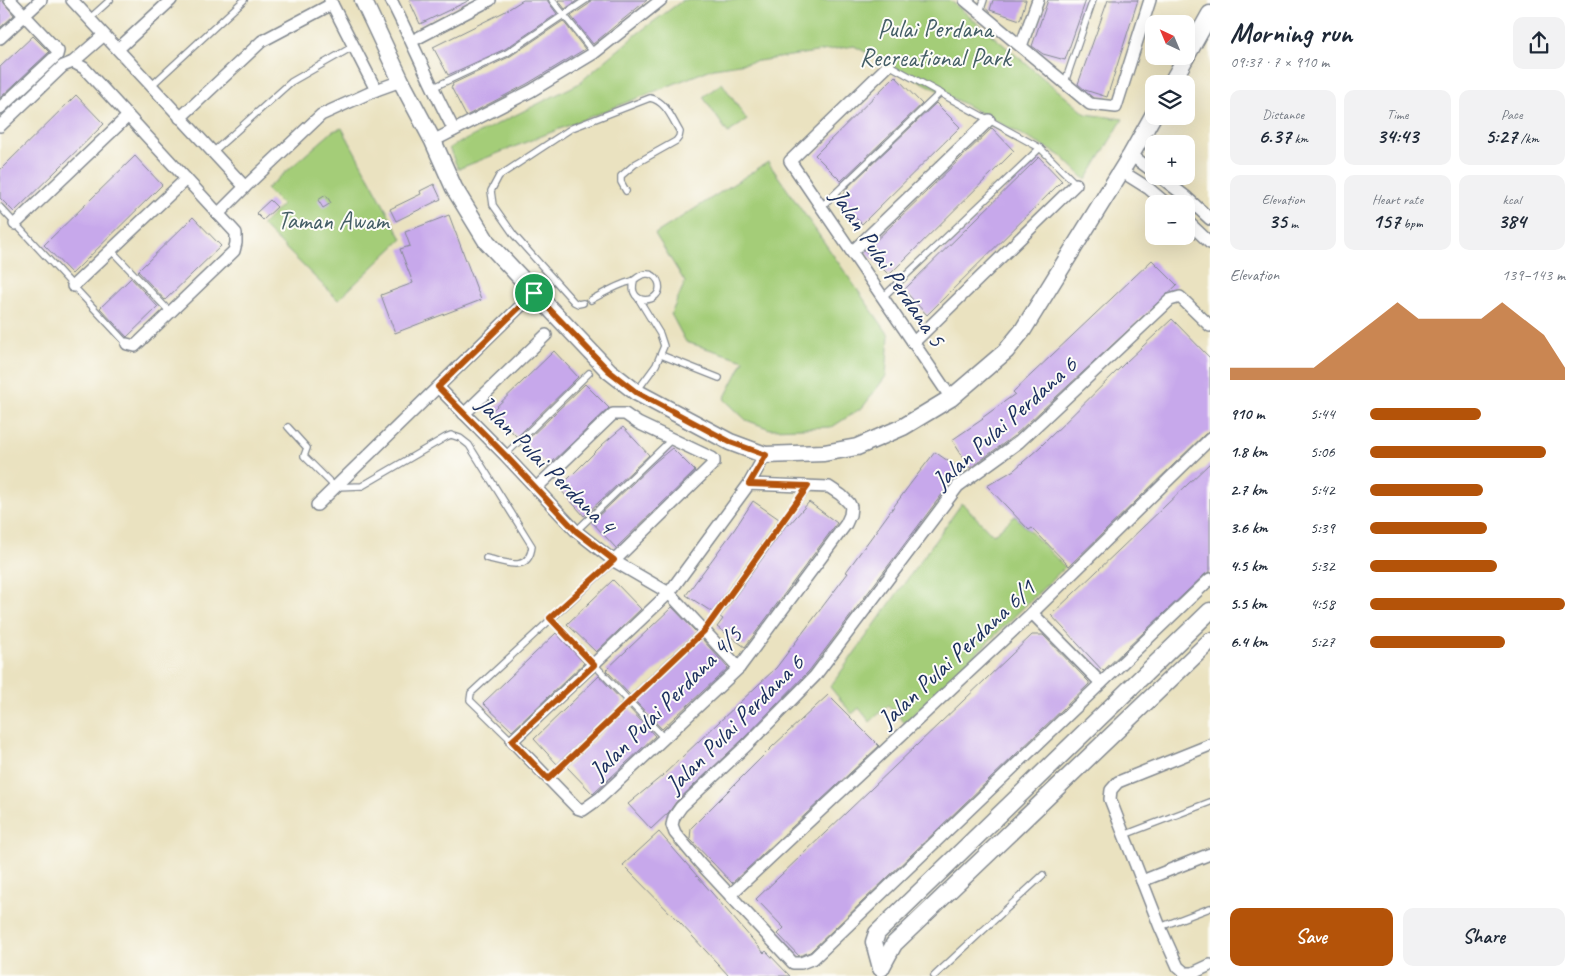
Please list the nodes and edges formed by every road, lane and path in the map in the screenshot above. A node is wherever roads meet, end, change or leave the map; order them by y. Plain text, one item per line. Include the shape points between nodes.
1 (10, 0) edge
2 (41, 0) edge
3 (72, 0) edge
4 (110, 0) edge
5 (171, 0) edge
6 (244, 0) edge
7 (362, 0) edge
8 (391, 0) edge
9 (490, 0) edge
10 (552, 0) edge
11 (586, 0) edge
12 (662, 0) edge
13 (965, 0) edge
14 (984, 0) edge
15 (1038, 0) edge
16 (1093, 0) edge
17 (1150, 0) edge
18 (331, 2) edge
19 (980, 12) junction
20 (1210, 14) edge
21 (24, 15) junction
22 (565, 15) junction
23 (89, 19) junction
24 (104, 34) junction
25 (0, 38) edge
26 (412, 41) junction
27 (354, 46) junction
28 (1020, 46) junction
29 (118, 49) junction
30 (594, 53) junction
31 (73, 62) junction
32 (889, 65) joint
33 (1176, 75) edge
34 (401, 81) junction
35 (1064, 82) junction
36 (152, 86) junction
37 (432, 88) junction
38 (376, 90) junction
39 (940, 93) junction
40 (0, 108) edge
41 (128, 116) junction
42 (180, 118) junction
43 (989, 120) junction
44 (1148, 125) edge
45 (0, 126) edge
46 (454, 130) junction
47 (433, 141) junction
48 (1040, 148) junction
49 (213, 152) junction
50 (1131, 155) junction
51 (1145, 165) edge
52 (1121, 171) junction
53 (186, 179) junction
54 (1076, 184) joint
55 (1171, 185) edge
56 (244, 187) junction
57 (626, 191) dead end
58 (1156, 195) edge
59 (0, 207) edge
60 (821, 207) junction
61 (218, 214) junction
62 (1210, 219) edge
63 (15, 224) junction
64 (1195, 229) edge
65 (1210, 243) edge
66 (112, 250) junction
67 (852, 252) junction
68 (634, 281) junction
69 (73, 286) junction
70 (534, 293) junction
71 (883, 297) junction
72 (638, 298) junction
73 (591, 300) dead end
74 (583, 303) dead end
75 (170, 312) junction
76 (1210, 326) edge
77 (546, 335) dead end
78 (914, 342) junction
79 (127, 344) joint
80 (661, 355) junction
81 (589, 373) dead end
82 (719, 378) dead end
83 (438, 387) junction
84 (636, 392) junction
85 (951, 398) junction
86 (464, 414) junction
87 (288, 427) dead end
88 (672, 439) junction
89 (1210, 439) edge
90 (505, 455) junction
91 (766, 455) junction
92 (749, 484) junction
93 (808, 486) junction
94 (335, 488) junction
95 (536, 488) junction
96 (317, 505) dead end
97 (576, 531) junction
98 (486, 558) dead end
99 (614, 560) junction
100 (1210, 579) edge
101 (669, 593) junction
102 (1210, 611) edge
103 (1032, 613) junction
104 (550, 618) junction
105 (704, 631) junction
106 (1210, 641) edge
107 (594, 665) junction
108 (739, 668) junction
109 (1101, 683) junction
110 (629, 702) junction
111 (664, 739) junction
112 (512, 741) junction
113 (1210, 745) edge
114 (548, 779) junction
115 (1210, 802) edge
116 (1124, 835) junction
117 (1210, 854) edge
118 (1043, 875) dead end
119 (1142, 881) junction
120 (730, 895) junction
121 (1210, 908) edge
122 (1160, 927) junction
123 (1210, 966) edge
124 (885, 972) edge
125 (934, 976) edge

1 - 21 street
2 - 21 street
3 - 23 street
4 - 23 lane
5 - 29 street
6 - 36 lane
7 - 34 street
8 - 26 street
9 - 26 street
10 - 22 lane
11 - 22 lane
12 - 30 street
13 - 19 street
14 - 19 lane
15 - 28 street
16 - 35 lane
17 - 35 street via 1116,107 1090,104
18 - 27 street
18 - 42 street via 262,41
19 - 28 street
20 - 33 street
21 - 25 street
21 - 40 street via 58,51 57,55
22 - 30 lane
22 - 37 lane via 506,53
23 - 24 street
24 - 29 street
24 - 31 street
26 - 37 street
27 - 38 street
27 - 49 lane via 291,82
28 - 35 street
29 - 36 street
30 - 46 street via 531,91
31 - 41 street via 84,68
31 - 45 street via 63,66
32 - 39 lane
32 - 60 street, Jalan Pulai Perdana 5 via 790,161
34 - 38 street
34 - 47 street
36 - 42 street
37 - 46 street
38 - 56 street via 321,115
39 - 43 lane
39 - 60 lane
41 - 53 street
41 - 63 street
42 - 49 street
43 - 48 lane
43 - 67 street
44 - 50 street
46 - 47 street
47 - 70 street via 454,188 487,242
48 - 54 lane
48 - 71 lane
49 - 56 street
50 - 51 street
50 - 52 street
52 - 58 street
52 - 85 street via 1023,330 1006,351
53 - 61 street
53 - 66 street
54 - 78 street
55 - 62 street
56 - 61 street
57 - 74 lane via 621,182 627,170 679,138 680,132 657,99 650,98 572,128 499,176 491,191 493,205 514,235 574,302
59 - 63 lane
60 - 67 street, Jalan Pulai Perdana 5
61 - 75 street via 236,233 234,251
63 - 69 lane
64 - 65 street
66 - 69 street
66 - 75 lane
67 - 71 street, Jalan Pulai Perdana 5
68 - 72 lane via 632,287
68 - 72 lane via 647,273 659,283 654,298
68 - 73 lane
69 - 79 lane
70 - 83 street
70 - 84 street via 609,371
71 - 78 street, Jalan Pulai Perdana 5
72 - 80 lane via 660,334 664,346
75 - 79 street via 135,346
76 - 120 street, Jalan Pulai Perdana 6 via 1180,297 1170,300 1019,442 961,482 815,676 681,807 674,817 674,833
77 - 86 street
78 - 85 street, Jalan Pulai Perdana 5
80 - 82 lane
80 - 84 lane
81 - 90 lane
83 - 86 street, Jalan Pulai Perdana 4
83 - 94 street
84 - 91 street via 730,442
85 - 91 street via 903,427 856,447 824,453
86 - 90 street, Jalan Pulai Perdana 4
87 - 94 lane via 307,448 304,456
88 - 95 street via 625,414 614,414
88 - 97 lane
88 - 99 street via 714,460 714,463
89 - 103 street, Jalan Pulai Perdana 6/1
90 - 95 street, Jalan Pulai Perdana 4
91 - 92 street
92 - 93 street, Jalan Pulai Perdana 4/5
92 - 101 street
93 - 105 lane
93 - 108 street, Jalan Pulai Perdana 4/5 via 829,487 841,495 851,507 850,515
94 - 96 street
94 - 98 lane via 362,486 446,437 460,438 469,444 532,546 531,555 519,565
95 - 97 street, Jalan Pulai Perdana 4
97 - 99 street, Jalan Pulai Perdana 4
99 - 101 street, Jalan Pulai Perdana 4
99 - 104 lane
100 - 109 street, Jalan Pulai Perdana 6
101 - 105 street, Jalan Pulai Perdana 4
101 - 107 street
102 - 124 street via 877,932 874,942
103 - 109 street
103 - 120 street, Jalan Pulai Perdana 6/1
104 - 107 lane
104 - 112 lane via 470,693 470,700
105 - 108 street, Jalan Pulai Perdana 4
105 - 110 lane
106 - 124 street via 894,944
107 - 110 lane
107 - 112 street
108 - 111 street, Jalan Pulai Perdana 4/5
109 - 120 street, Jalan Pulai Perdana 6 via 814,958 793,963
110 - 111 lane
110 - 114 lane
111 - 114 street, Jalan Pulai Perdana 4/5 via 583,810
112 - 114 street, Jalan Pulai Perdana 4/5
113 - 116 street via 1118,782 1111,790 1110,799
115 - 116 lane
116 - 119 street
117 - 119 street
118 - 125 lane
119 - 122 street
121 - 122 lane
122 - 123 street via 1178,967 1185,973

